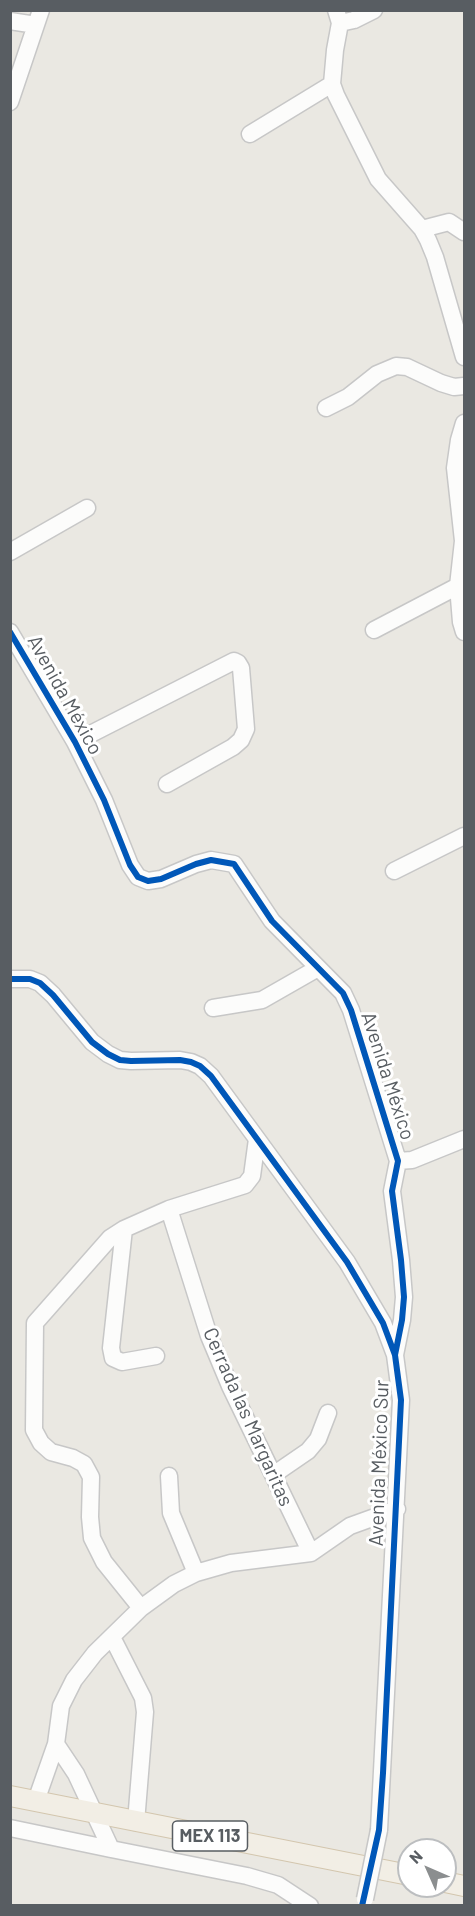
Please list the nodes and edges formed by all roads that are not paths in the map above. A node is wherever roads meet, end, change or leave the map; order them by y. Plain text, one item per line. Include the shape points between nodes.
1 (374, 10) edge
2 (338, 17) edge
3 (39, 18) edge
4 (10, 21) edge
5 (332, 84) junction
6 (10, 102) edge
7 (250, 134) dead end
8 (422, 229) junction
9 (465, 232) edge
10 (464, 356) edge
11 (465, 386) edge
12 (326, 408) dead end
13 (465, 423) edge
14 (87, 508) dead end
15 (10, 552) edge
16 (458, 586) junction
17 (374, 630) dead end
18 (10, 632) edge
19 (465, 632) edge
20 (75, 742) junction
21 (167, 784) dead end
22 (465, 836) edge
23 (394, 871) dead end
24 (318, 968) junction
25 (10, 979) edge
26 (213, 1008) dead end
27 (257, 1139) junction
28 (465, 1139) edge
29 (398, 1161) junction
30 (169, 1209) junction
31 (124, 1229) junction
32 (395, 1355) junction
33 (156, 1356) dead end
34 (328, 1413) dead end
35 (273, 1475) junction
36 (169, 1476) dead end
37 (397, 1509) junction
38 (311, 1553) junction
39 (196, 1573) junction
40 (141, 1608) junction
41 (112, 1636) junction
42 (56, 1744) junction
43 (10, 1796) edge
44 (36, 1801) junction
45 (92, 1811) junction
46 (136, 1822) junction
47 (10, 1828) edge
48 (111, 1848) junction
49 (397, 1873) edge
50 (364, 1902) edge
51 (310, 1905) edge

1 - 2 street via 354,20
2 - 5 street
3 - 4 street
3 - 6 street
5 - 7 street
5 - 8 street via 378,179
8 - 9 street via 449,222
8 - 10 street via 435,257
11 - 12 street via 454,387 396,366
13 - 16 street via 455,468 463,541
14 - 15 street
16 - 17 street
16 - 19 street
18 - 20 street, Avenida México
20 - 21 street via 238,663 246,729 241,740
20 - 24 street, Avenida México via 138,877 148,881 161,879 211,860 234,864 272,921
22 - 23 street
24 - 26 street via 262,1000
24 - 29 street, Avenida México via 343,993 351,1010
25 - 27 street, Avenida México Sur via 40,983 92,1042 114,1057 131,1061 180,1059 200,1066
27 - 30 street via 252,1176 244,1185
27 - 32 street, Avenida México Sur via 364,1288
28 - 29 street via 412,1160
29 - 32 street, Avenida México via 392,1191 404,1297
30 - 31 street
30 - 35 street, Cerrada las Margaritas via 209,1336
31 - 33 street via 113,1358 122,1362
31 - 40 street via 110,1238 35,1323 34,1430 51,1452 84,1464 91,1477 92,1538 104,1562
32 - 37 street, Avenida México Sur via 401,1400
34 - 35 street via 309,1452
35 - 38 street, Cerrada las Margaritas
36 - 39 street via 171,1513
37 - 38 street via 350,1526
37 - 50 street, Avenida México Sur, bridge via 379,1830
38 - 39 street via 231,1563
39 - 40 street
40 - 41 street
41 - 42 street via 94,1653 65,1697
41 - 46 street via 143,1698 145,1712
42 - 44 street
42 - 45 street via 76,1774
43 - 44 main road, MEX 113
44 - 45 main road, MEX 113
45 - 46 main road, MEX 113
45 - 48 street
46 - 49 main road, MEX 113
47 - 48 street
48 - 51 street via 247,1876 278,1885

